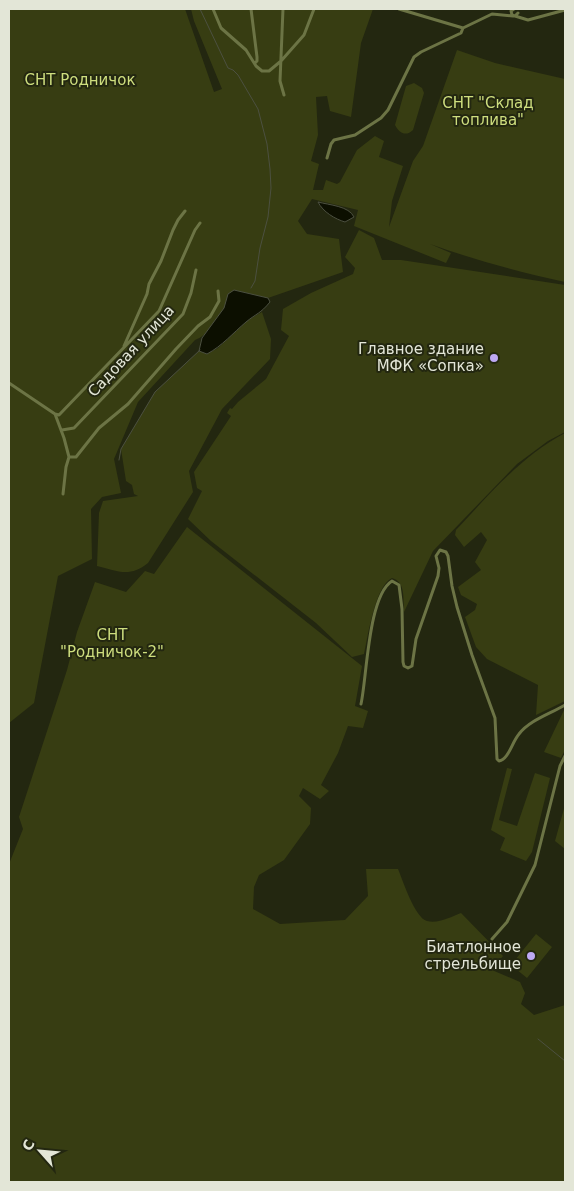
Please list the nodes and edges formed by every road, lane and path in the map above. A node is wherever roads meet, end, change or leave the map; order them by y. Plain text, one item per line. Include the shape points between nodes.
1 (213, 9) edge
2 (252, 9) edge
3 (283, 9) edge
4 (314, 9) edge
5 (399, 9) edge
6 (565, 10) edge
7 (515, 12) edge
8 (463, 28) junction
9 (281, 61) junction
10 (254, 63) junction
11 (284, 95) dead end
12 (327, 158) dead end
13 (185, 211) dead end
14 (200, 224) dead end
15 (196, 270) dead end
16 (218, 291) dead end
17 (123, 349) junction
18 (9, 383) edge
19 (55, 414) junction
20 (62, 430) junction
21 (69, 457) junction
22 (63, 494) dead end
23 (361, 704) dead end
24 (565, 705) edge
25 (565, 756) edge
26 (492, 939) dead end

1 - 10 street via 221,28 246,50
2 - 10 street via 257,57
3 - 9 street
4 - 9 street via 304,35
5 - 8 street
6 - 7 street via 528,20
7 - 8 street via 492,14
8 - 12 street via 461,33 414,57 388,110 355,134 334,140
9 - 10 street via 268,72
9 - 11 street via 280,81
13 - 17 street via 173,230
14 - 17 street via 159,311
15 - 20 street, Садовая улица via 192,293 183,314 74,428
16 - 21 street via 219,301 210,317 176,349 128,404 99,428 76,456
17 - 19 street via 59,415
18 - 19 street
19 - 20 street
20 - 21 street
21 - 22 street
23 - 24 street via 370,635 385,588 392,581 399,585 403,662 408,668 412,666 416,639 438,576 436,556 440,550 448,556 457,607 495,718 497,759 507,757 515,738 530,724
25 - 26 street via 535,865 507,922

